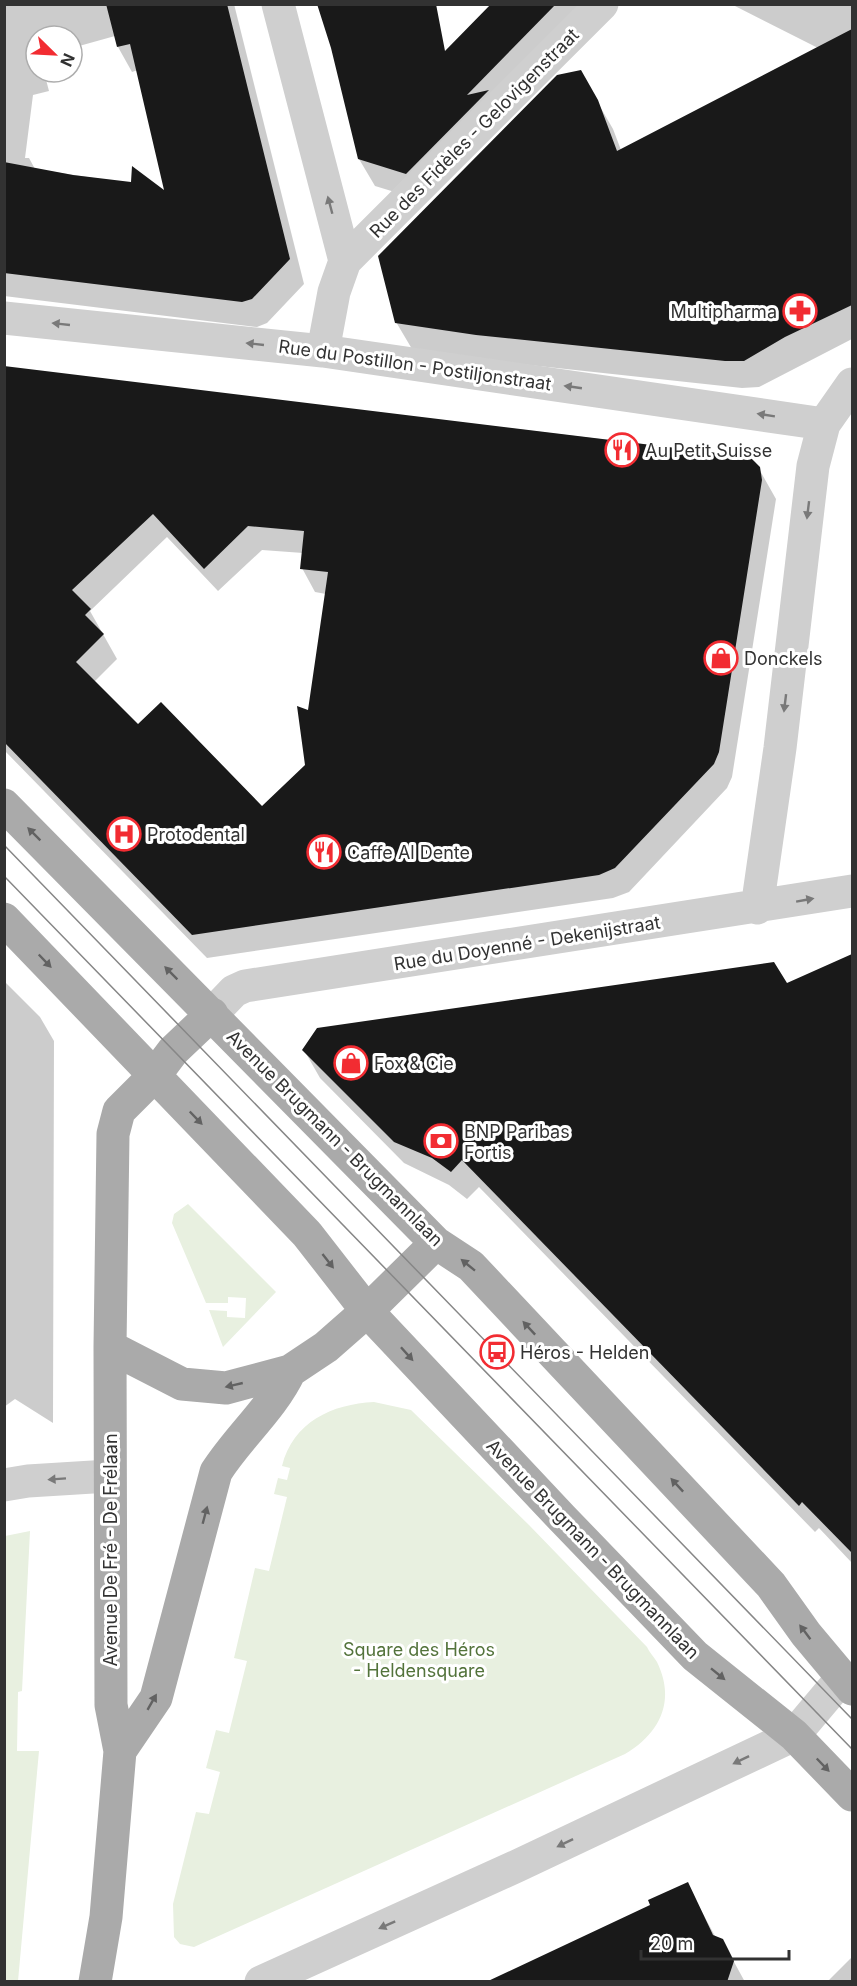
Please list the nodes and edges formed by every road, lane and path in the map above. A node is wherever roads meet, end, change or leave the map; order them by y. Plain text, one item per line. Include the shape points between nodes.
1 (278, 4) edge
2 (602, 4) edge
3 (345, 261) junction
4 (4, 318) edge
5 (323, 351) junction
6 (852, 384) edge
7 (824, 424) junction
8 (4, 805) edge
9 (852, 891) edge
10 (757, 908) junction
11 (4, 919) edge
12 (212, 1014) junction
13 (155, 1075) junction
14 (435, 1243) junction
15 (367, 1311) junction
16 (110, 1347) junction
17 (290, 1371) junction
18 (109, 1476) junction
19 (4, 1485) edge
20 (847, 1683) edge
21 (794, 1735) junction
22 (120, 1752) junction
23 (852, 1795) edge
24 (95, 1982) edge
25 (261, 1982) edge

3 -> 1 street
2 - 3 street, Rue des Fidèles - Gelovigenstraat
3 - 5 street via 334,292
5 -> 4 street, Rue du Postillon - Postiljonstraat
7 -> 5 street, Rue du Postillon - Postiljonstraat
6 - 7 street
7 -> 10 street via 813,465
12 -> 8 main road, Avenue Brugmann - Brugmannlaan
10 -> 9 street, Rue du Doyenné - Dekenijstraat
10 - 12 street, Rue du Doyenné - Dekenijstraat via 245,986 234,991
11 -> 13 main road, Avenue Brugmann - Brugmannlaan
12 - 13 main road, Avenue De Fré - De Frélaan via 173,1051
12 - 14 main road, Avenue Brugmann - Brugmannlaan
13 -> 15 main road, Avenue Brugmann - Brugmannlaan via 307,1234
13 - 16 main road, Avenue De Fré - De Frélaan via 118,1111 113,1134
14 - 15 main road, Avenue De Fré - De Frélaan
20 -> 14 main road, Avenue Brugmann - Brugmannlaan via 771,1585 471,1266
15 - 17 main road, Avenue De Fré - De Frélaan via 326,1347
15 -> 21 main road, Avenue Brugmann - Brugmannlaan via 695,1656
17 -> 16 main road, Avenue De Fré - De Frélaan via 226,1388 182,1384
16 - 18 main road, Avenue De Fré - De Frélaan
22 -> 17 main road, Avenue De Fré - De Frélaan via 156,1698 216,1472 276,1397
18 -> 19 street
18 - 22 main road, Avenue De Fré - De Frélaan via 111,1705
20 - 21 street
21 -> 23 main road, Avenue Brugmann - Brugmannlaan
21 -> 25 street
22 - 24 main road, Avenue De Fré - De Frélaan via 106,1917

